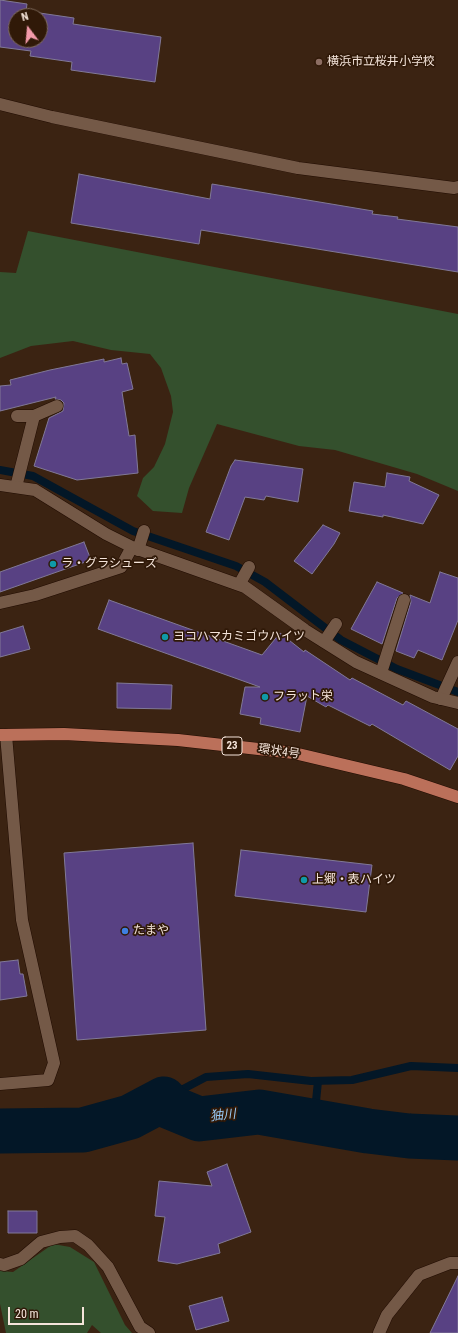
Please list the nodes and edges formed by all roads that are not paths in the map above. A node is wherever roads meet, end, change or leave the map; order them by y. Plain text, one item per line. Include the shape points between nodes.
1 (0, 104) edge
2 (458, 187) edge
3 (57, 406) dead end
4 (17, 416) dead end
5 (34, 416) junction
6 (0, 485) edge
7 (16, 486) junction
8 (144, 531) dead end
9 (137, 548) junction
10 (249, 568) dead end
11 (239, 584) junction
12 (404, 600) dead end
13 (0, 603) edge
14 (336, 624) dead end
15 (324, 641) junction
16 (458, 662) edge
17 (382, 672) junction
18 (443, 696) junction
19 (458, 703) edge
20 (2, 733) edge
21 (458, 796) edge
22 (0, 1084) edge
23 (458, 1263) edge
24 (0, 1264) edge
25 (149, 1333) edge
26 (379, 1333) edge

1 - 2 street via 298,168
3 - 5 street
4 - 5 street
5 - 7 street
6 - 7 street
7 - 9 street via 35,490 106,534
8 - 9 street
9 - 11 street
9 - 13 street via 121,567 35,595
10 - 11 street
11 - 15 street
12 - 17 street
14 - 15 street
15 - 17 street via 356,662
16 - 18 street
17 - 18 street via 433,698
18 - 19 street
20 - 21 main road, 環状4号 / 23 via 170,739 294,753
20 - 22 street via 22,920 54,1063 48,1080
23 - 26 street via 450,1263 419,1275 387,1315
24 - 25 street via 4,1266 21,1259 41,1242 75,1236 88,1245 108,1267 140,1326

